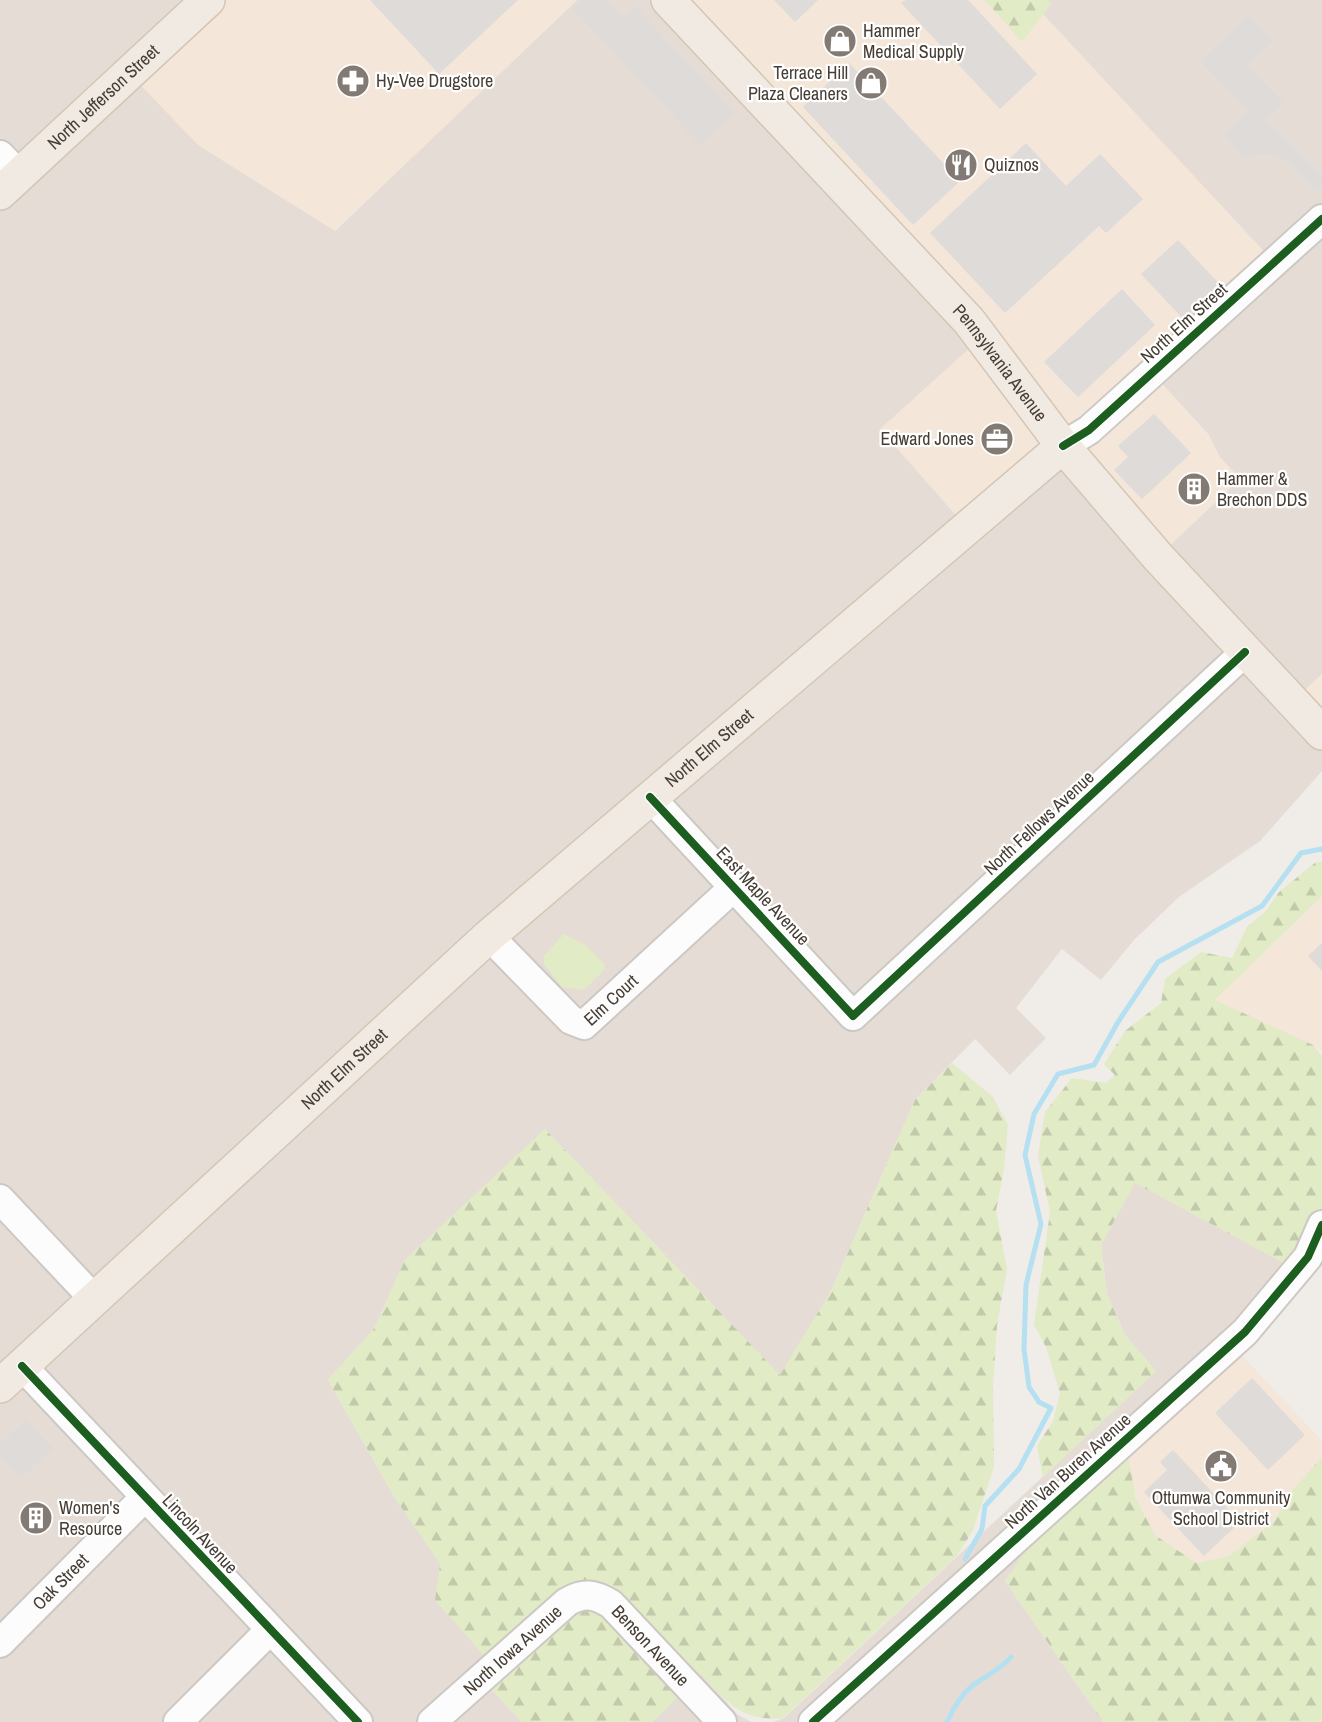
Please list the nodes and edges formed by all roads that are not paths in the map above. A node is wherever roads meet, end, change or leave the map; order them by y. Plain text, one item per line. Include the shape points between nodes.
1 (208, 0) edge
2 (668, 0) edge
3 (6, 174) edge
4 (1322, 219) edge
5 (1063, 446) junction
6 (1245, 652) junction
7 (1322, 733) edge
8 (650, 797) junction
9 (734, 887) junction
10 (489, 936) junction
11 (854, 1016) joint
12 (0, 1199) edge
13 (1322, 1225) edge
14 (94, 1299) junction
15 (11, 1376) edge
16 (145, 1497) junction
17 (567, 1602) joint
18 (270, 1630) junction
19 (0, 1643) edge
20 (178, 1722) edge
21 (358, 1722) edge
22 (432, 1722) edge
23 (722, 1722) edge
24 (813, 1722) edge

1 - 3 main road, North Jefferson Street
2 - 5 main road, Pennsylvania Avenue via 969,321
4 - 5 street, North Elm Street via 1089,430
5 - 6 main road, Pennsylvania Avenue
5 - 8 main road, North Elm Street
6 - 7 main road, Pennsylvania Avenue
6 - 11 street, North Fellows Avenue
8 - 9 street, East Maple Avenue
8 - 10 main road, North Elm Street
9 - 10 street, Elm Court via 584,1025 571,1020
9 - 11 street, East Maple Avenue
10 - 14 main road, North Elm Street
12 - 14 street
13 - 24 street, North Van Buren Avenue via 1308,1257 1245,1332
14 - 15 main road, North Elm Street
15 - 16 street, Lincoln Avenue
16 - 18 street, Lincoln Avenue
16 - 19 street, Oak Street
17 - 22 street, North Iowa Avenue
17 - 23 street, Benson Avenue via 580,1594 596,1595 611,1604
18 - 20 street
18 - 21 street, Lincoln Avenue

